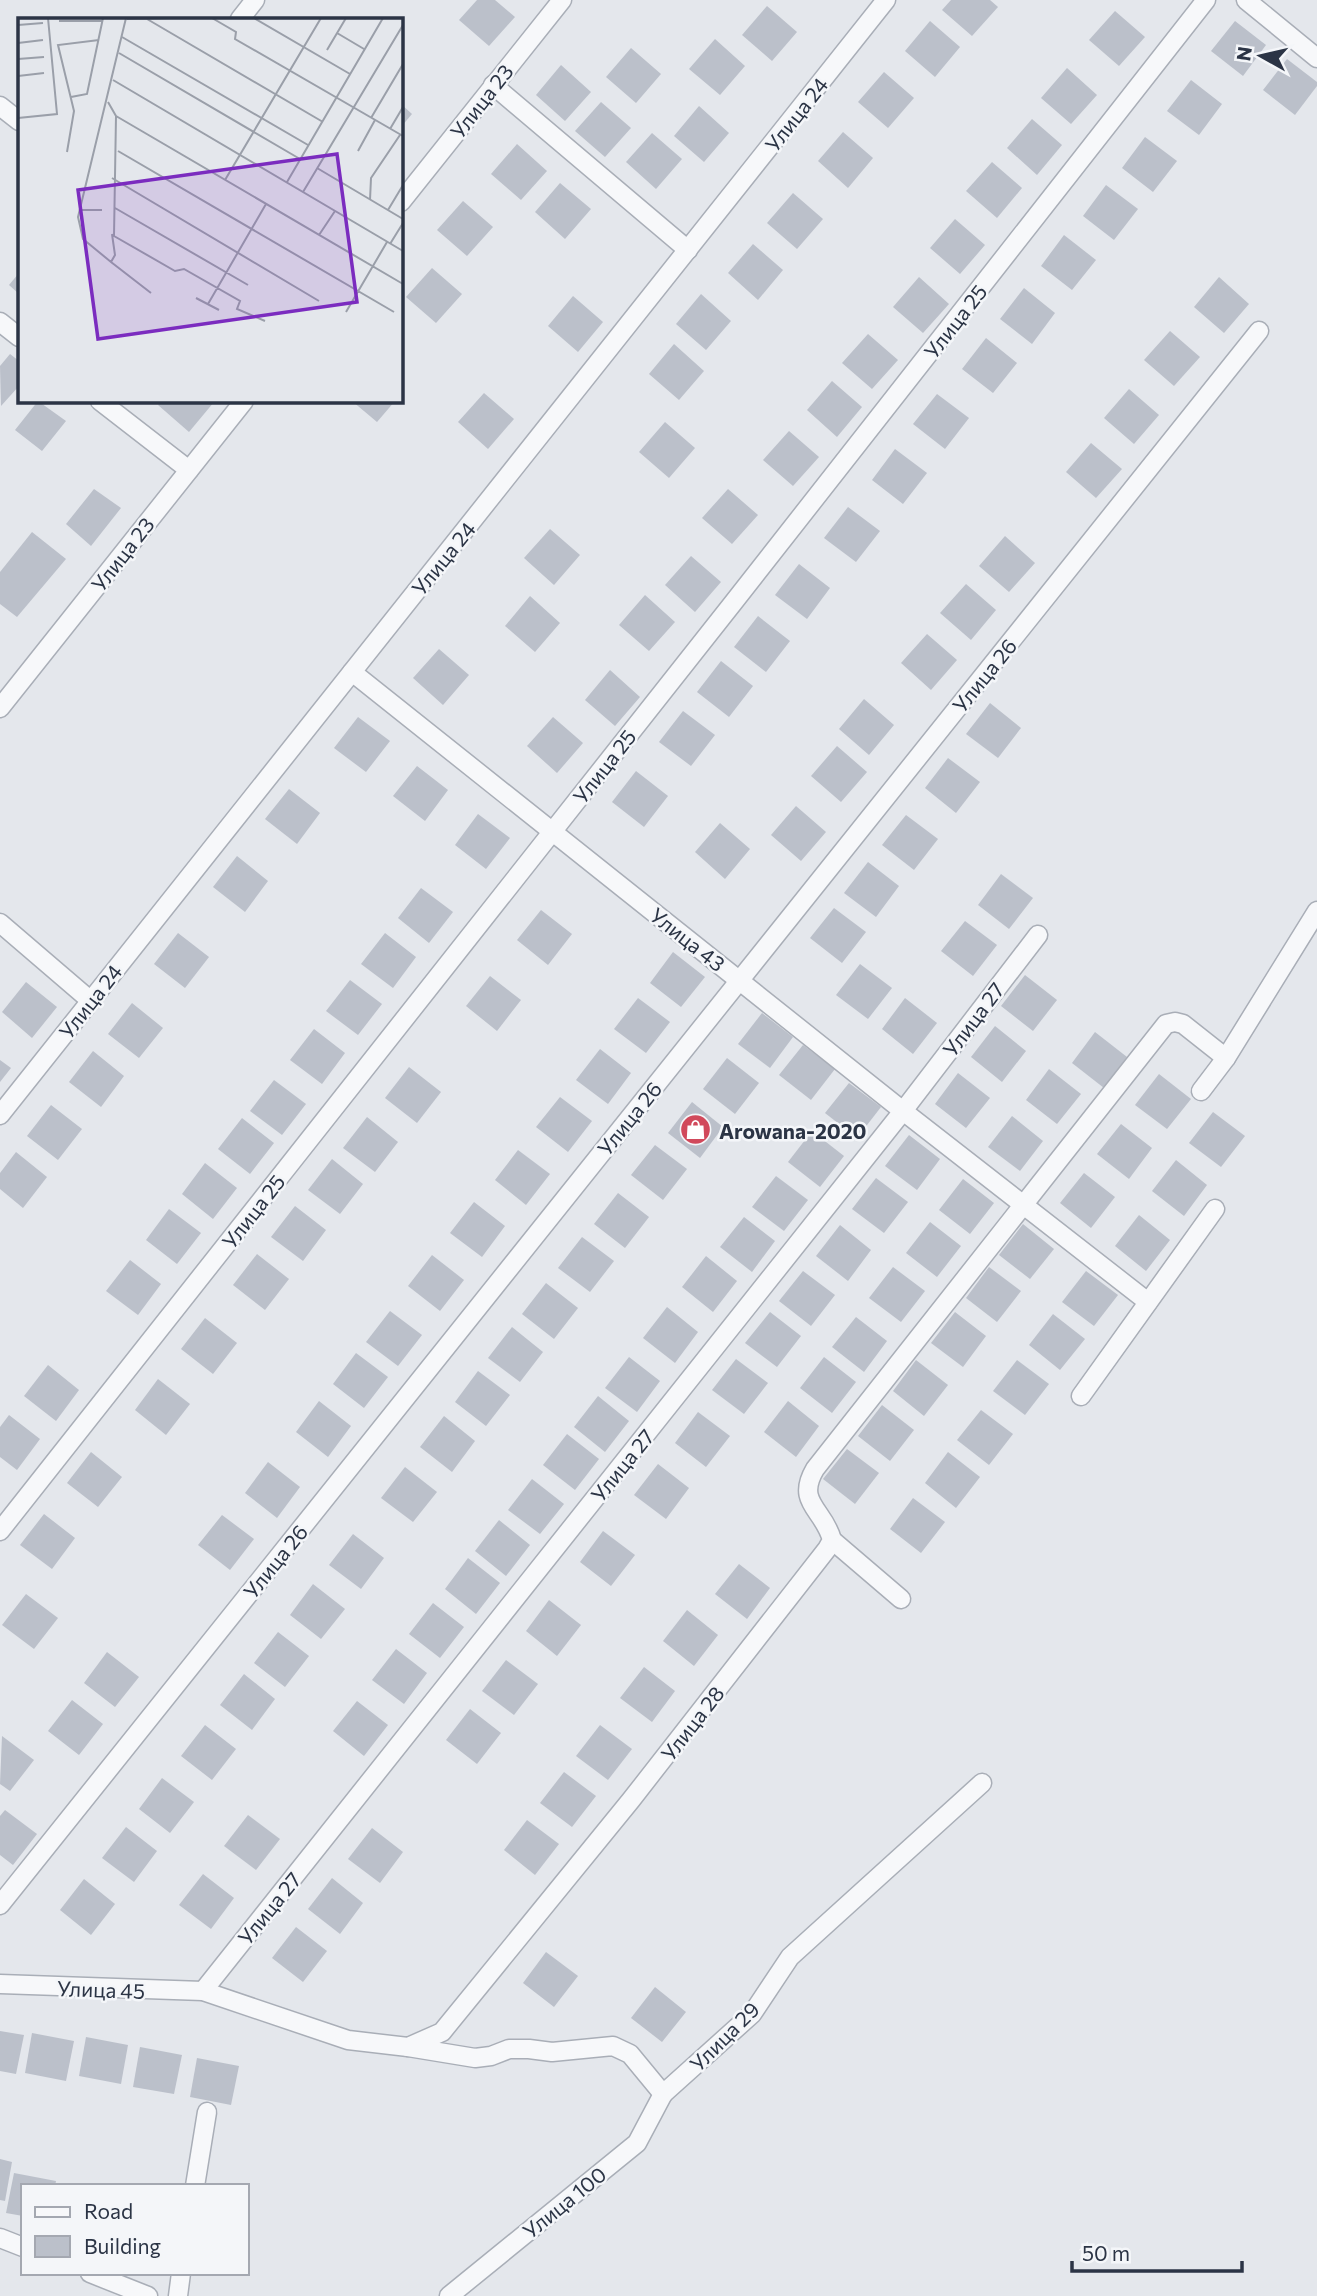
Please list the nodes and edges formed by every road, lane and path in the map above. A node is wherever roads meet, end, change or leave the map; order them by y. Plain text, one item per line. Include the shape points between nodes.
1 (255, 0) edge
2 (562, 0) edge
3 (886, 0) edge
4 (1206, 0) edge
5 (1246, 0) edge
6 (241, 18) edge
7 (1317, 58) edge
8 (493, 85) junction
9 (0, 106) edge
10 (18, 120) edge
11 (402, 201) edge
12 (688, 250) junction
13 (0, 324) edge
14 (1259, 331) dead end
15 (18, 336) edge
16 (101, 402) edge
17 (243, 402) edge
18 (189, 470) junction
19 (352, 672) junction
20 (0, 708) edge
21 (552, 832) junction
22 (1317, 911) edge
23 (0, 923) edge
24 (1038, 935) dead end
25 (740, 980) junction
26 (91, 1001) junction
27 (1226, 1058) junction
28 (1201, 1091) dead end
29 (903, 1111) junction
30 (0, 1115) edge
31 (1024, 1205) junction
32 (1214, 1209) dead end
33 (1148, 1302) junction
34 (1082, 1395) dead end
35 (0, 1531) edge
36 (832, 1540) junction
37 (901, 1599) dead end
38 (982, 1783) dead end
39 (0, 1905) edge
40 (0, 1984) edge
41 (203, 1991) junction
42 (408, 2047) junction
43 (663, 2094) junction
44 (207, 2112) dead end
45 (195, 2184) edge
46 (0, 2238) edge
47 (21, 2246) edge
48 (95, 2275) edge
49 (181, 2275) edge
50 (148, 2296) edge
51 (178, 2296) edge
52 (449, 2296) edge

1 - 6 street
2 - 8 street, Улица 23
3 - 12 street, Улица 24
4 - 21 street, Улица 25
5 - 7 street
8 - 11 street, Улица 23
8 - 12 street
9 - 10 street
12 - 19 street, Улица 24
13 - 15 street
14 - 25 street, Улица 26
16 - 18 street
17 - 18 street, Улица 23
18 - 20 street, Улица 23
19 - 21 street, Улица 43
19 - 26 street, Улица 24
21 - 25 street, Улица 43
21 - 35 street, Улица 25
22 - 27 street
23 - 26 street
24 - 29 street, Улица 27
25 - 29 street, Улица 43
25 - 39 street, Улица 26
26 - 30 street, Улица 24
27 - 28 street
27 - 31 street via 1183,1024 1166,1024
29 - 31 street, Улица 43
29 - 41 street, Улица 27
31 - 33 street, Улица 43
31 - 36 street via 807,1481 806,1494
32 - 33 street
33 - 34 street
36 - 37 street
36 - 42 street, Улица 28 via 631,1800 442,2032
38 - 43 street, Улица 29 via 790,1957 752,2014
40 - 41 street, Улица 45
41 - 42 street via 348,2040
42 - 43 street via 475,2057 509,2049 552,2052 613,2046 630,2054
43 - 52 street, Улица 100 via 637,2143
44 - 45 street
46 - 47 street
48 - 50 street
49 - 51 street

